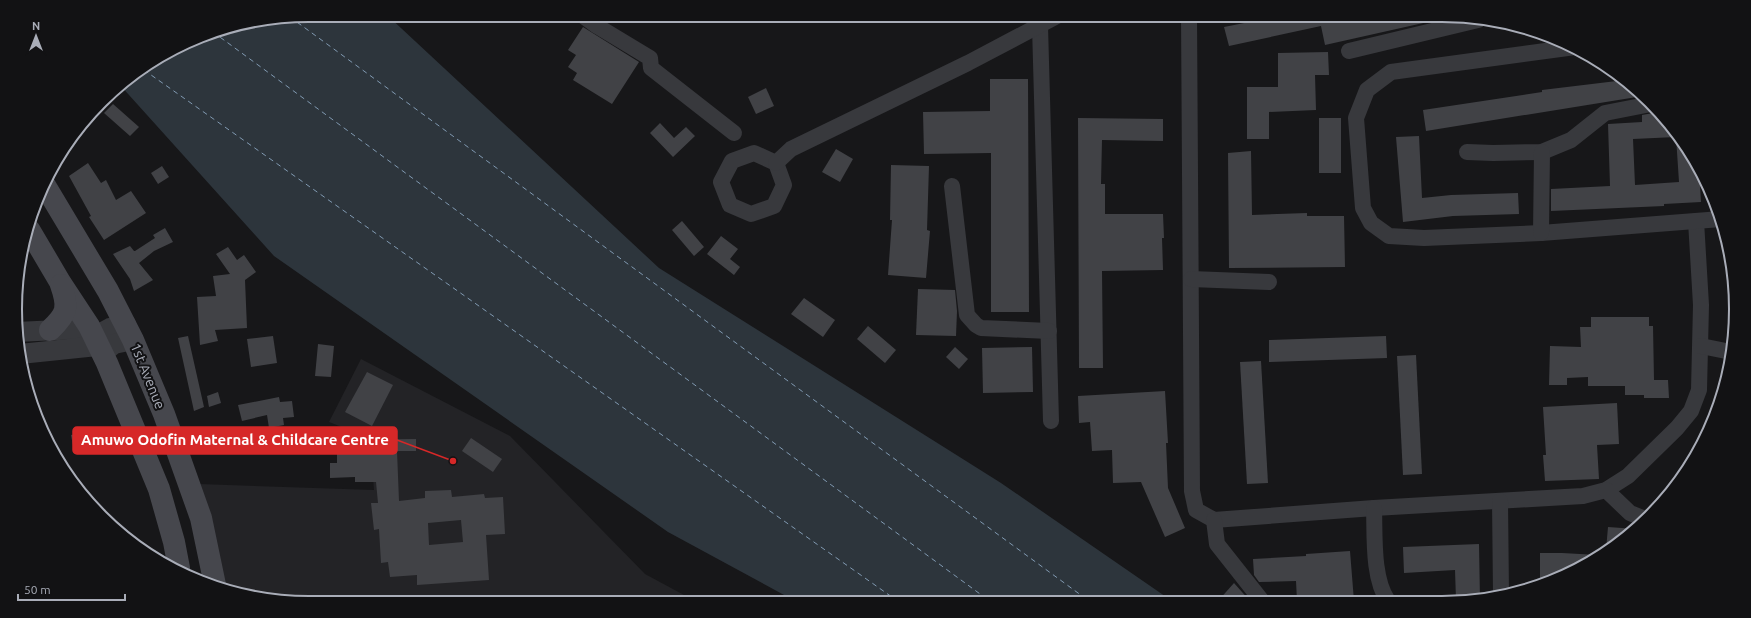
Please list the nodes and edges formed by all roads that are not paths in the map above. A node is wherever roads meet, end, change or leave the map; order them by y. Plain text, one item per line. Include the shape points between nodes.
1 (592, 22) edge
2 (1047, 22) edge
3 (1189, 22) edge
4 (1465, 23) edge
5 (1040, 26) junction
6 (1562, 49) edge
7 (1349, 51) dead end
8 (1644, 105) edge
9 (734, 133) dead end
10 (1467, 152) dead end
11 (1542, 152) junction
12 (776, 163) dead end
13 (952, 186) dead end
14 (48, 190) edge
15 (1715, 220) edge
16 (1696, 221) junction
17 (1541, 233) junction
18 (32, 235) edge
19 (1191, 279) junction
20 (60, 282) junction
21 (1269, 282) dead end
22 (50, 330) junction
23 (1049, 331) junction
24 (23, 332) edge
25 (130, 332) junction
26 (99, 345) junction
27 (1701, 346) junction
28 (1726, 351) edge
29 (26, 353) edge
30 (1051, 421) dead end
31 (1606, 490) junction
32 (1500, 501) junction
33 (1374, 508) junction
34 (1640, 517) edge
35 (1214, 520) junction
36 (178, 564) edge
37 (214, 580) edge
38 (1501, 589) edge
39 (1258, 596) edge
40 (1385, 596) edge

1 - 9 street via 650,58 651,68
2 - 5 street
3 - 19 street
4 - 7 street
5 - 12 street via 791,149
5 - 23 street
6 - 17 street via 1391,72 1368,90 1356,118 1363,208 1371,224 1388,236 1424,238
8 - 11 street via 1605,113 1571,140
10 - 11 street
11 - 17 street
13 - 23 street via 966,314 981,328
14 - 25 main road, 1st Avenue
15 - 16 street
16 - 17 street
16 - 27 street
18 - 20 main road
19 - 21 street
19 - 35 street via 1192,491 1196,510
20 - 22 main road via 67,301 61,320
20 - 26 main road
22 - 24 street
22 - 26 street via 80,329
23 - 30 street
25 - 26 street via 110,328
25 - 37 main road, 1st Avenue via 164,414 201,518
26 - 29 street
26 - 36 main road via 151,467
27 - 28 street
27 - 31 street via 1699,390 1691,411 1628,476
31 - 32 street via 1583,496
31 - 34 street via 1630,513
32 - 33 street
32 - 38 street
33 - 35 street
33 - 40 street via 1376,568
35 - 39 street via 1217,544

